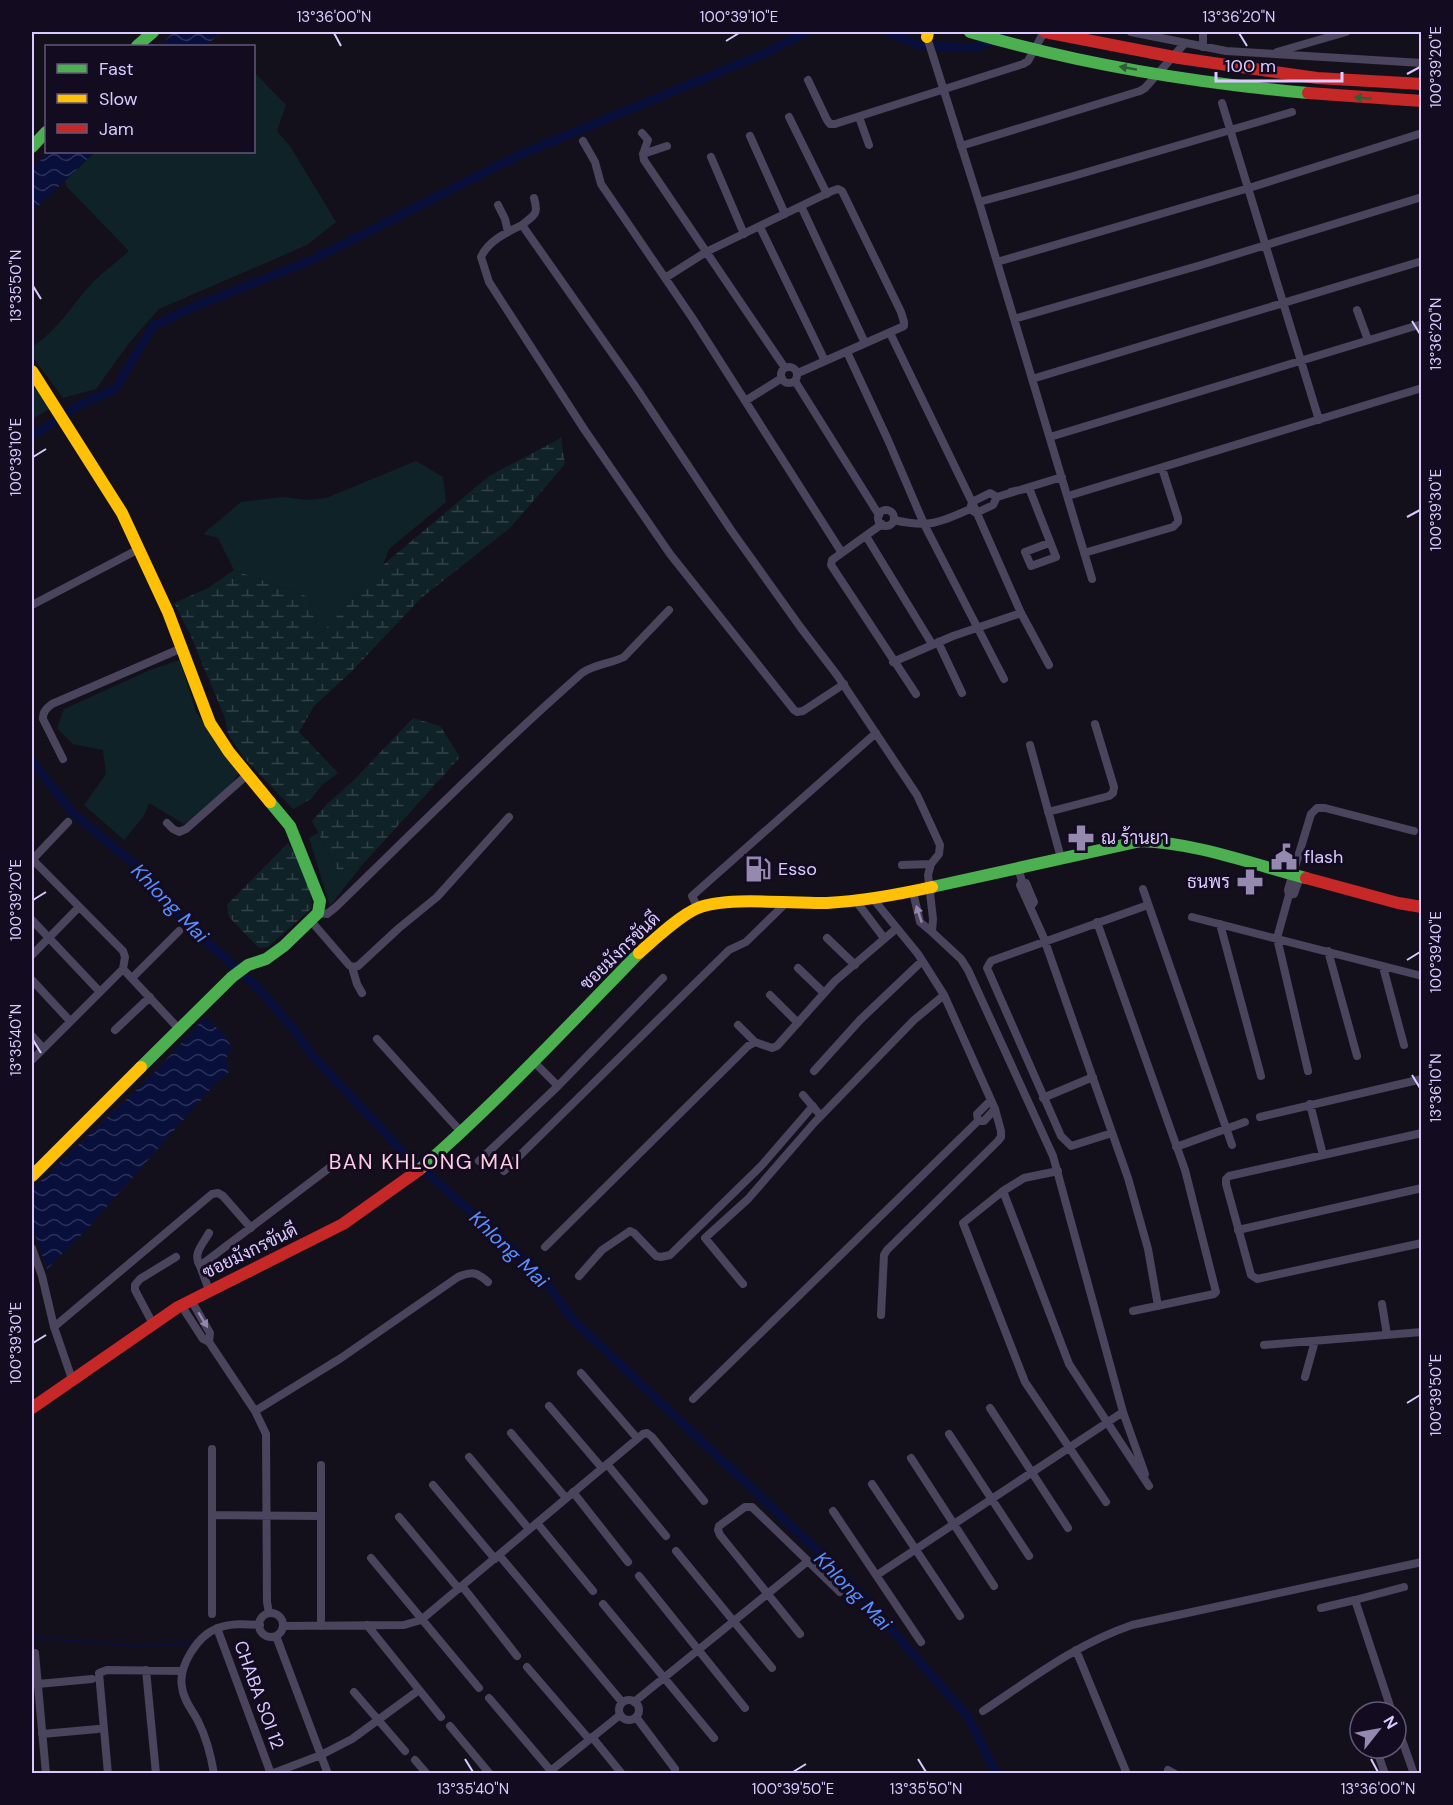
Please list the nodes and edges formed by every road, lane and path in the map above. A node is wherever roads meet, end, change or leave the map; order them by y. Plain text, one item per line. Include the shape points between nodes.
1 (153, 32) edge
2 (970, 32) edge
3 (1044, 32) edge
4 (1136, 32) edge
5 (1203, 32) edge
6 (1346, 32) edge
7 (928, 39) edge
8 (1185, 43) junction
9 (138, 45) edge
10 (1203, 47) junction
11 (1270, 54) junction
12 (1422, 63) edge
13 (808, 80) dead end
14 (1422, 84) edge
15 (944, 90) junction
16 (1422, 101) edge
17 (1222, 103) dead end
18 (1292, 112) dead end
19 (789, 117) dead end
20 (859, 117) junction
21 (1231, 129) junction
22 (45, 133) edge
23 (642, 133) dead end
24 (1422, 133) edge
25 (750, 136) dead end
26 (583, 141) dead end
27 (869, 145) dead end
28 (667, 146) dead end
29 (961, 146) junction
30 (32, 147) edge
31 (643, 154) junction
32 (711, 157) dead end
33 (1249, 188) junction
34 (827, 194) junction
35 (1422, 196) edge
36 (534, 198) dead end
37 (979, 202) junction
38 (498, 205) dead end
39 (801, 206) junction
40 (785, 214) junction
41 (522, 225) junction
42 (760, 227) junction
43 (508, 232) junction
44 (744, 234) junction
45 (1266, 245) junction
46 (706, 252) junction
47 (1422, 261) edge
48 (997, 262) junction
49 (665, 278) junction
50 (1284, 303) junction
51 (1357, 310) dead end
52 (1014, 319) junction
53 (1422, 324) edge
54 (890, 333) junction
55 (1368, 340) junction
56 (865, 343) junction
57 (847, 352) junction
58 (825, 361) junction
59 (1301, 361) junction
60 (785, 368) junction
61 (32, 371) edge
62 (796, 377) junction
63 (782, 378) junction
64 (1032, 379) junction
65 (1422, 388) edge
66 (745, 401) junction
67 (1319, 420) junction
68 (1050, 437) junction
69 (1162, 468) junction
70 (1062, 477) junction
71 (1011, 492) junction
72 (1068, 496) junction
73 (973, 508) junction
74 (880, 520) junction
75 (894, 520) junction
76 (924, 524) junction
77 (866, 536) junction
78 (1049, 543) dead end
79 (139, 549) junction
80 (1084, 553) junction
81 (842, 554) junction
82 (1092, 579) dead end
83 (32, 605) edge
84 (669, 610) dead end
85 (1021, 613) junction
86 (978, 627) junction
87 (935, 643) junction
88 (182, 648) junction
89 (893, 662) junction
90 (1049, 665) dead end
91 (1004, 679) dead end
92 (844, 684) junction
93 (962, 693) dead end
94 (915, 694) dead end
95 (1095, 724) dead end
96 (876, 733) junction
97 (1029, 745) dead end
98 (63, 759) dead end
99 (247, 775) junction
100 (1048, 812) junction
101 (509, 817) dead end
102 (68, 822) dead end
103 (167, 823) dead end
104 (1414, 831) dead end
105 (1061, 858) junction
106 (32, 859) edge
107 (931, 864) junction
108 (902, 865) dead end
109 (1018, 868) junction
110 (1297, 876) junction
111 (928, 889) junction
112 (1143, 889) dead end
113 (913, 892) junction
114 (874, 900) junction
115 (856, 901) junction
116 (788, 902) junction
117 (1148, 904) junction
118 (79, 907) junction
119 (1422, 907) edge
120 (698, 908) junction
121 (315, 917) junction
122 (1192, 917) dead end
123 (32, 920) edge
124 (1097, 922) junction
125 (1220, 924) junction
126 (897, 928) junction
127 (179, 931) dead end
128 (932, 932) junction
129 (49, 938) junction
130 (827, 938) dead end
131 (884, 938) junction
132 (1277, 938) junction
133 (1045, 940) junction
134 (1328, 951) junction
135 (32, 955) edge
136 (922, 961) junction
137 (855, 965) junction
138 (1383, 966) junction
139 (352, 967) junction
140 (798, 968) dead end
141 (123, 969) junction
142 (1422, 975) edge
143 (132, 978) junction
144 (663, 978) dead end
145 (32, 980) edge
146 (100, 992) junction
147 (362, 993) dead end
148 (824, 993) junction
149 (944, 994) junction
150 (770, 995) dead end
151 (150, 997) junction
152 (70, 1021) junction
153 (798, 1023) junction
154 (738, 1025) dead end
155 (180, 1029) junction
156 (115, 1030) dead end
157 (32, 1036) edge
158 (377, 1039) dead end
159 (755, 1042) junction
160 (1404, 1045) dead end
161 (43, 1048) junction
162 (1357, 1056) dead end
163 (32, 1060) edge
164 (534, 1062) junction
165 (814, 1071) dead end
166 (1308, 1071) dead end
167 (1261, 1076) dead end
168 (1094, 1077) junction
169 (1422, 1079) edge
170 (558, 1086) junction
171 (803, 1095) dead end
172 (1043, 1098) junction
173 (1310, 1104) junction
174 (993, 1105) junction
175 (813, 1106) junction
176 (821, 1116) junction
177 (1260, 1117) dead end
178 (1245, 1122) dead end
179 (1226, 1128) junction
180 (462, 1133) junction
181 (1112, 1133) junction
182 (1422, 1133) edge
183 (1232, 1145) dead end
184 (1176, 1147) junction
185 (1323, 1155) junction
186 (479, 1161) dead end
187 (337, 1162) dead end
188 (504, 1171) dead end
189 (1058, 1171) junction
190 (32, 1176) edge
191 (1422, 1188) edge
192 (1003, 1191) junction
193 (250, 1228) junction
194 (1238, 1230) junction
195 (209, 1233) dead end
196 (1422, 1243) edge
197 (545, 1247) dead end
198 (32, 1248) edge
199 (176, 1257) dead end
200 (200, 1266) junction
201 (579, 1276) dead end
202 (488, 1282) dead end
203 (743, 1284) dead end
204 (210, 1290) junction
205 (186, 1303) junction
206 (1382, 1304) dead end
207 (1158, 1306) junction
208 (1133, 1311) dead end
209 (881, 1316) dead end
210 (153, 1324) junction
211 (54, 1327) junction
212 (1422, 1332) edge
213 (1387, 1335) junction
214 (1315, 1341) junction
215 (1264, 1345) dead end
216 (581, 1373) dead end
217 (1305, 1377) dead end
218 (72, 1379) junction
219 (693, 1400) dead end
220 (549, 1406) dead end
221 (32, 1408) edge
222 (990, 1408) dead end
223 (255, 1411) junction
224 (1124, 1412) junction
225 (1107, 1423) junction
226 (512, 1433) dead end
227 (949, 1434) dead end
228 (638, 1438) junction
229 (1069, 1448) junction
230 (212, 1449) dead end
231 (469, 1457) dead end
232 (910, 1458) dead end
233 (321, 1465) dead end
234 (604, 1466) junction
235 (1032, 1473) junction
236 (872, 1484) dead end
237 (434, 1485) dead end
238 (570, 1495) junction
239 (992, 1499) junction
240 (704, 1501) dead end
241 (1106, 1502) dead end
242 (833, 1511) dead end
243 (212, 1515) junction
244 (267, 1516) junction
245 (321, 1516) junction
246 (399, 1517) dead end
247 (537, 1523) junction
248 (954, 1524) junction
249 (1068, 1528) dead end
250 (529, 1529) junction
251 (666, 1536) dead end
252 (915, 1550) junction
253 (676, 1551) dead end
254 (1029, 1556) dead end
255 (497, 1557) junction
256 (371, 1558) dead end
257 (808, 1561) junction
258 (628, 1562) dead end
259 (1422, 1562) edge
260 (639, 1575) dead end
261 (877, 1575) junction
262 (994, 1586) dead end
263 (1404, 1587) dead end
264 (461, 1588) junction
265 (593, 1591) dead end
266 (840, 1592) dead end
267 (767, 1594) junction
268 (1355, 1600) junction
269 (603, 1604) dead end
270 (1321, 1608) dead end
271 (269, 1613) junction
272 (212, 1614) dead end
273 (960, 1616) dead end
274 (421, 1620) junction
275 (734, 1622) junction
276 (260, 1625) junction
277 (367, 1625) junction
278 (283, 1626) junction
279 (321, 1626) junction
280 (217, 1628) junction
281 (800, 1634) dead end
282 (276, 1636) junction
283 (921, 1642) dead end
284 (698, 1650) junction
285 (1076, 1650) junction
286 (35, 1653) dead end
287 (517, 1656) dead end
288 (527, 1667) dead end
289 (772, 1668) dead end
290 (146, 1670) junction
291 (182, 1671) junction
292 (664, 1677) junction
293 (92, 1679) dead end
294 (38, 1684) junction
295 (479, 1688) dead end
296 (418, 1690) junction
297 (354, 1692) dead end
298 (489, 1698) dead end
299 (1388, 1700) edge
300 (622, 1702) junction
301 (634, 1702) junction
302 (744, 1708) dead end
303 (983, 1711) dead end
304 (620, 1715) junction
305 (441, 1717) dead end
306 (636, 1718) junction
307 (380, 1720) junction
308 (450, 1726) dead end
309 (98, 1729) dead end
310 (42, 1734) junction
311 (590, 1738) junction
312 (714, 1738) dead end
313 (405, 1751) dead end
314 (321, 1755) junction
315 (1408, 1758) edge
316 (415, 1760) dead end
317 (675, 1769) dead end
318 (554, 1771) edge
319 (46, 1773) edge
320 (108, 1773) edge
321 (156, 1773) edge
322 (214, 1773) edge
323 (271, 1773) edge
324 (328, 1773) edge
325 (427, 1773) edge
326 (490, 1773) edge
327 (622, 1773) edge
328 (1127, 1773) edge
329 (1414, 1773) edge

1 - 9 main road
16 -> 2 main road via 1298,92 1177,77 1047,52
3 - 14 main road via 1179,58 1317,78
3 - 15 street via 1023,64
4 - 8 street
5 - 10 street
6 - 11 street
7 - 15 street
8 - 10 street
8 - 29 street via 1140,91
10 - 11 street
11 - 12 street
13 - 20 street via 830,124
15 - 20 street
15 - 29 street
17 - 21 street
18 - 21 street
19 - 34 street
20 - 27 street
21 - 33 street
21 - 37 street
22 - 30 main road
23 - 31 street via 648,144
24 - 33 street
25 - 40 street
26 - 49 street via 601,184
28 - 31 street
29 - 37 street
31 - 46 street
32 - 44 street
33 - 45 street
33 - 48 street
34 - 39 street
34 - 54 street via 838,189 846,197 900,312 904,326
35 - 45 street
36 - 41 street via 535,214
37 - 48 street
38 - 43 street
39 - 40 street
39 - 56 street
40 - 42 street
41 - 43 street
41 - 92 street via 731,530
42 - 44 street
42 - 58 street
43 - 92 street via 484,250 481,257 489,282 670,554 794,710 803,711
44 - 46 street
45 - 50 street
45 - 52 street
46 - 49 street
46 - 60 street
47 - 50 street
48 - 52 street
49 - 66 street
50 - 59 street
50 - 64 street
51 - 55 street
52 - 64 street
53 - 55 street
54 - 56 street
54 - 73 street
55 - 59 street
56 - 57 street
57 - 58 street
57 - 76 street
58 - 62 street
59 - 67 street
59 - 68 street
60 - 62 street via 793,367
60 - 63 street
61 - 79 main road via 106,485
62 - 63 street via 788,383
62 - 74 street
63 - 66 street
64 - 68 street
65 - 67 street
66 - 81 street
67 - 69 street
68 - 70 street
69 - 72 street
69 - 80 street via 1178,518 1176,524
70 - 71 street
70 - 72 street
71 - 73 street via 997,497 993,505
71 - 78 street via 1029,488
72 - 80 street
73 - 76 street via 943,522
73 - 85 street
74 - 75 street via 887,525
74 - 75 street via 887,510
74 - 77 street
75 - 76 street
76 - 86 street
77 - 81 street
77 - 87 street
79 - 83 street
79 - 88 main road
80 - 82 street
81 - 89 street via 832,560 832,569
84 - 121 street via 624,657 582,672 336,907
85 - 86 street
85 - 90 street
86 - 87 street
86 - 91 street
87 - 89 street
87 - 93 street
88 - 98 street via 45,709 42,719
88 - 99 main road via 210,723
89 - 94 street
92 - 96 street
95 - 100 street via 1113,793
96 - 107 street via 917,795 940,845
96 - 120 street via 692,896
97 - 100 street
99 - 103 street via 186,829 179,832
99 - 121 main road via 293,833 320,902
100 - 105 street
101 - 139 street via 432,902 358,966
102 - 106 street
104 - 110 street via 1317,808 1311,814
105 - 109 main road, ซอยมังกรขันดี
105 - 110 main road, ซอยมังกรขันดี via 1141,841 1165,842
106 - 118 street
107 - 108 street
107 - 111 street
109 - 111 main road, ซอยมังกรขันดี
109 - 133 street via 1020,885
110 - 119 main road, ซอยมังกรขันดี
110 - 132 street
111 - 113 main road, ซอยมังกรขันดี
111 - 128 street
112 - 117 street
113 - 114 main road, ซอยมังกรขันดี
128 -> 113 street via 920,922
114 - 115 main road, ซอยมังกรขันดี
114 - 126 street
115 - 116 main road, ซอยมังกรขันดี
115 - 131 street
116 - 120 main road, ซอยมังกรขันดี via 726,903
116 - 188 street via 746,942 729,950
117 - 124 street
117 - 179 street
118 - 129 street
118 - 141 street via 123,951
120 - 164 main road, ซอยมังกรขันดี via 639,953
121 - 139 street
121 - 155 main road via 273,955 248,965 232,977
122 - 125 street
123 - 129 street
124 - 133 street
124 - 184 street
125 - 132 street
125 - 167 street
126 - 131 street
126 - 136 street
127 - 143 street
128 - 189 street via 968,970
129 - 135 street
129 - 146 street
130 - 137 street
131 - 137 street
132 - 134 street
132 - 166 street
133 - 168 street
133 - 172 street via 991,961 987,968
134 - 138 street
134 - 162 street
136 - 149 street
136 - 165 street
137 - 148 street
138 - 142 street
138 - 160 street
139 - 147 street
140 - 148 street
141 - 143 street
141 - 146 street
143 - 151 street
144 - 170 street
145 - 152 street
146 - 152 street
148 - 153 street
149 - 174 street
149 - 176 street
150 - 153 street
151 - 155 street
151 - 156 street
152 - 161 street
153 - 159 street via 777,1046
154 - 159 street
155 - 190 main road
157 - 161 street
158 - 180 street
159 - 197 street
161 - 163 street
164 - 170 street
164 - 180 main road, ซอยมังกรขันดี
168 - 172 street
168 - 181 street
169 - 173 street
170 - 186 street
171 - 175 street
172 - 181 street via 1061,1136 1071,1146
173 - 177 street
173 - 185 street
174 - 209 street via 1001,1137 884,1255
174 - 219 street via 984,1121 978,1121
175 - 176 street
175 - 201 street via 762,1165 670,1255 656,1256 630,1231 602,1250
176 - 203 street via 748,1199 705,1238
178 - 179 street
179 - 183 street
179 - 184 street
180 - 204 main road, ซอยมังกรขันดี via 415,1174 343,1224
181 - 207 street via 1140,1221
182 - 185 street
184 - 207 street via 1216,1292
185 - 194 street via 1229,1176 1226,1184
187 - 193 street
189 - 192 street via 1024,1178
189 - 224 street
191 - 194 street
192 - 225 street via 1069,1364
192 - 229 street via 963,1223 1025,1382
193 - 200 street
193 - 211 street via 223,1196 218,1192 212,1194
194 - 196 street via 1251,1275 1257,1279
195 - 200 street via 196,1254
198 - 211 street
199 - 210 street via 135,1285
200 - 204 street
202 - 223 street via 476,1272 458,1276 341,1358
204 - 205 main road, ซอยมังกรขันดี
205 - 210 main road, ซอยมังกรขันดี
205 - 223 street via 210,1333 209,1342
206 - 213 street
207 - 208 street
210 - 218 main road, ซอยมังกรขันดี
211 - 218 street
212 - 213 street
213 - 214 street
214 - 215 street
214 - 217 street
216 - 228 street
218 - 221 main road, ซอยมังกรขันดี
220 - 234 street
222 - 235 street
223 - 244 street via 266,1434
224 - 225 street
224 - 225 street via 1149,1486
225 - 229 street
226 - 238 street
227 - 239 street
228 - 234 street
228 - 240 street via 647,1434 652,1437
229 - 235 street
229 - 241 street
230 - 243 street
231 - 250 street
232 - 248 street
233 - 245 street
234 - 238 street
234 - 251 street
235 - 239 street
235 - 249 street
236 - 252 street
237 - 255 street
238 - 247 street
238 - 258 street
239 - 248 street
239 - 254 street
242 - 261 street
243 - 244 street
243 - 272 street
244 - 245 street
244 - 271 street
245 - 279 street
246 - 264 street
247 - 250 street
247 - 265 street
248 - 252 street
248 - 262 street
250 - 255 street
252 - 261 street
252 - 273 street
253 - 275 street
255 - 264 street
255 - 300 street
256 - 274 street
257 - 266 street
257 - 267 street
257 - 267 street via 752,1507 745,1507 719,1526 720,1534
259 - 285 street via 1132,1625
260 - 284 street
261 - 283 street
263 - 268 street
264 - 274 street
264 - 287 street
267 - 275 street
267 - 281 street
268 - 270 street
268 - 299 street
269 - 292 street
271 - 276 street
271 - 278 street via 280,1617
274 - 277 street via 405,1625
274 - 295 street
275 - 284 street
275 - 289 street
276 - 280 street
276 - 282 street via 265,1635
277 - 279 street
277 - 296 street
278 - 279 street
278 - 282 street
280 - 291 street via 199,1643
280 - 323 street, CHABA SOI 12
282 - 314 street
284 - 292 street
284 - 302 street
285 - 303 street
285 - 328 street
286 - 294 street
288 - 311 street
290 - 291 street
290 - 320 street via 99,1673
290 - 321 street
291 - 322 street via 184,1696 198,1722
292 - 301 street
292 - 312 street
293 - 294 street
294 - 310 street
296 - 305 street
296 - 307 street
297 - 307 street
298 - 318 street
300 - 301 street
300 - 304 street
301 - 306 street via 639,1707
304 - 306 street via 627,1720
304 - 311 street
306 - 317 street
307 - 313 street
307 - 314 street
308 - 326 street
309 - 310 street
310 - 319 street
311 - 318 street
311 - 327 street
314 - 323 street
314 - 324 street
315 - 329 street
316 - 325 street

